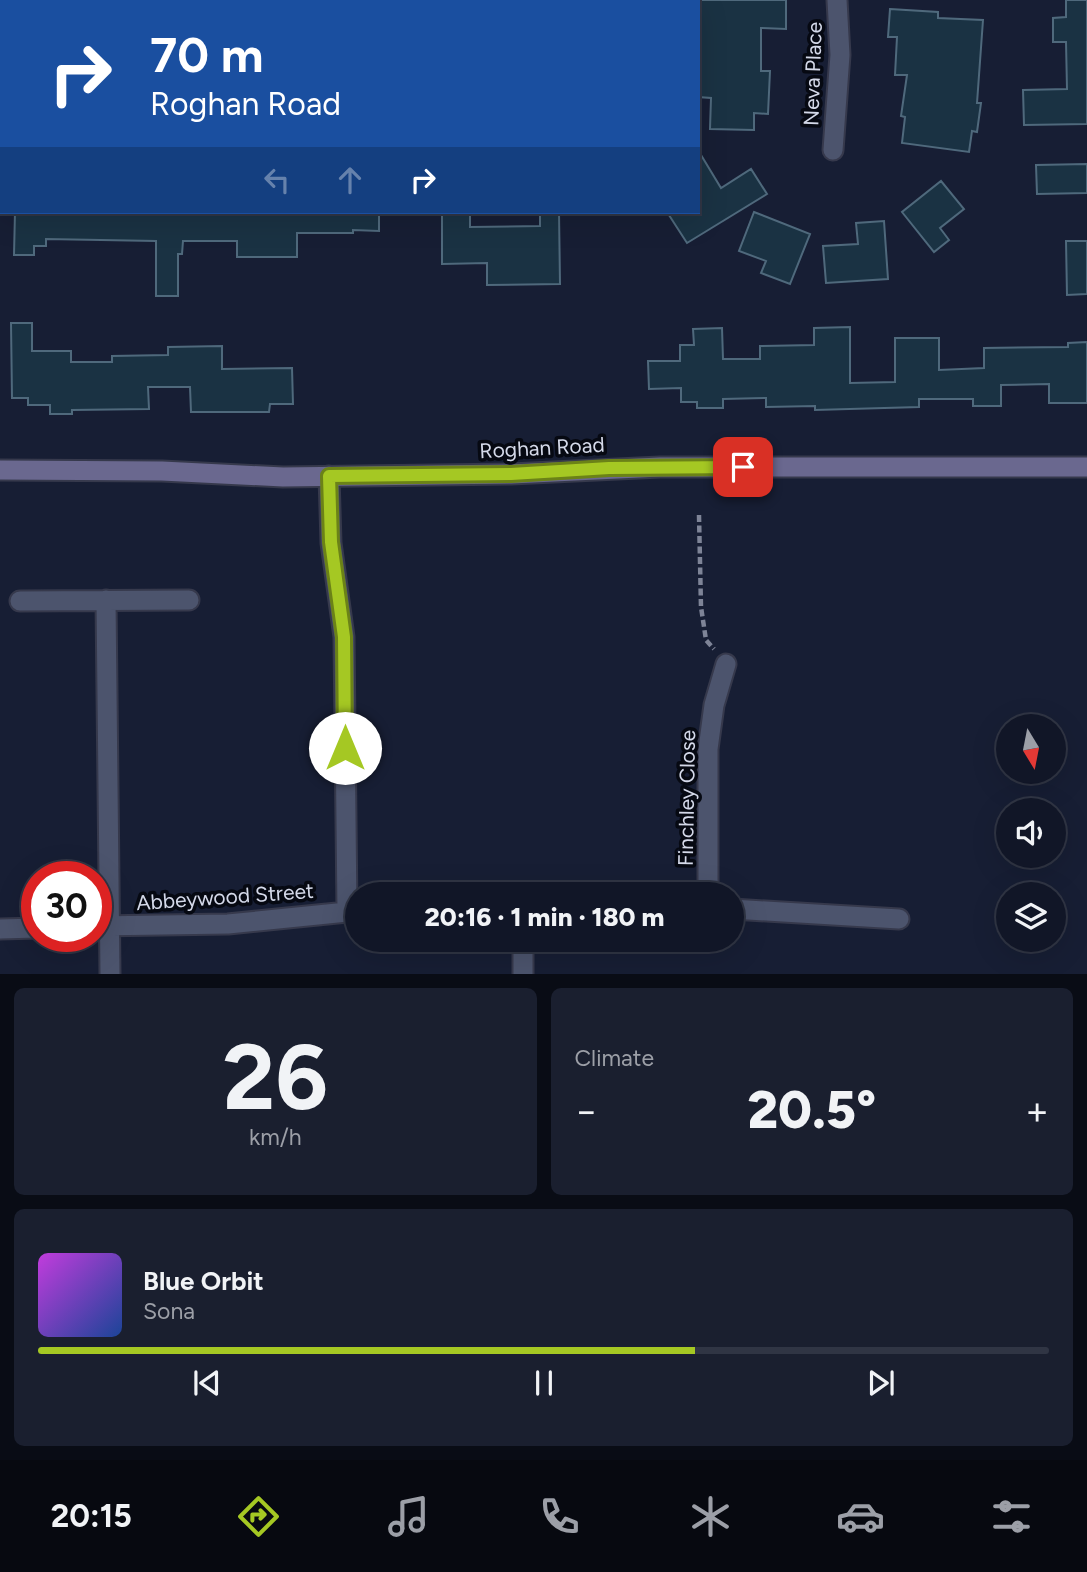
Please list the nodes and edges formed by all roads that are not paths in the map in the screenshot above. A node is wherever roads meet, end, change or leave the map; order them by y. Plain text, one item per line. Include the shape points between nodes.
1 (837, 0) edge
2 (833, 150) dead end
3 (1087, 467) edge
4 (0, 470) edge
5 (329, 476) junction
6 (106, 600) junction
7 (189, 600) dead end
8 (20, 601) dead end
9 (726, 663) road end
10 (104, 861) edge
11 (351, 882) edge
12 (708, 882) edge
13 (744, 910) edge
14 (345, 912) edge
15 (899, 919) dead end
16 (112, 926) edge
17 (21, 928) edge
18 (0, 929) edge
19 (107, 952) edge
20 (523, 952) edge
21 (110, 974) edge
22 (523, 974) edge

1 - 2 street, Neva Place via 840,55
3 - 5 main road, Roghan Road via 660,467
4 - 5 main road, Roghan Road
5 - 11 street via 332,552 344,637
6 - 7 street
6 - 8 street
6 - 10 street
9 - 12 street, Finchley Close via 708,749
13 - 15 street
14 - 16 street, Abbeywood Street via 228,924
17 - 18 street
19 - 21 street
20 - 22 street

